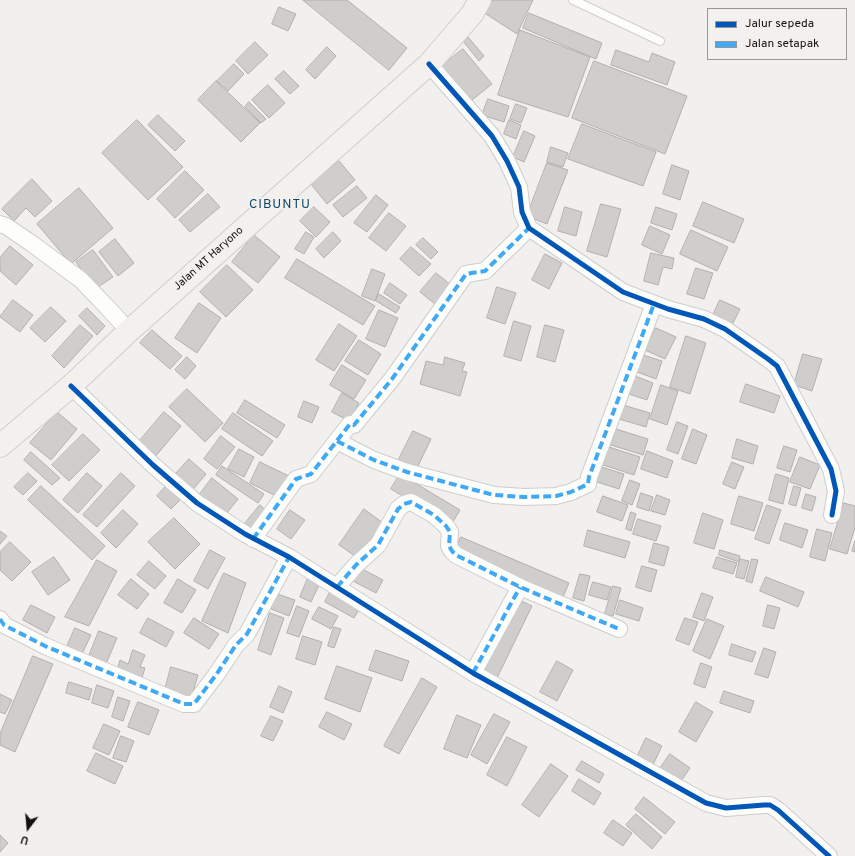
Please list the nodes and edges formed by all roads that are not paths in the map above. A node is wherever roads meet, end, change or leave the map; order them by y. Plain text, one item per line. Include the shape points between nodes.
1 (480, 0) edge
2 (573, 0) edge
3 (660, 41) dead end
4 (429, 64) junction
5 (0, 224) edge
6 (529, 228) junction
7 (654, 304) junction
8 (128, 331) junction
9 (71, 386) junction
10 (338, 441) junction
11 (0, 446) edge
12 (832, 515) dead end
13 (253, 539) junction
14 (289, 557) junction
15 (337, 587) junction
16 (520, 587) junction
17 (0, 619) edge
18 (619, 629) dead end
19 (474, 673) junction
20 (829, 856) edge

1 - 4 main road, Jalan MT Haryono via 472,14
2 - 3 lane
4 - 6 street via 487,131 508,161 519,186 522,212
4 - 8 main road, Jalan MT Haryono
5 - 8 street via 31,243 80,280
6 - 7 street via 623,292
6 - 10 street via 485,271 466,274 392,379 354,425 350,424
7 - 10 street via 588,484 571,492 556,496 494,495 407,472 374,460
7 - 12 street via 725,328 777,366 831,469 836,490
8 - 9 main road, Jalan MT Haryono
9 - 11 main road, Jalan MT Haryono
9 - 13 street via 153,465 197,503
10 - 13 street via 311,474 296,479
13 - 14 street
14 - 15 street
14 - 17 street via 247,634 236,645 194,704 184,704 45,646 4,626
15 - 16 street via 378,545 398,509 411,502 434,515 446,526 450,532 449,546 456,555
15 - 19 street
16 - 18 street
16 - 19 street
19 - 20 street via 706,803 726,808 770,805

